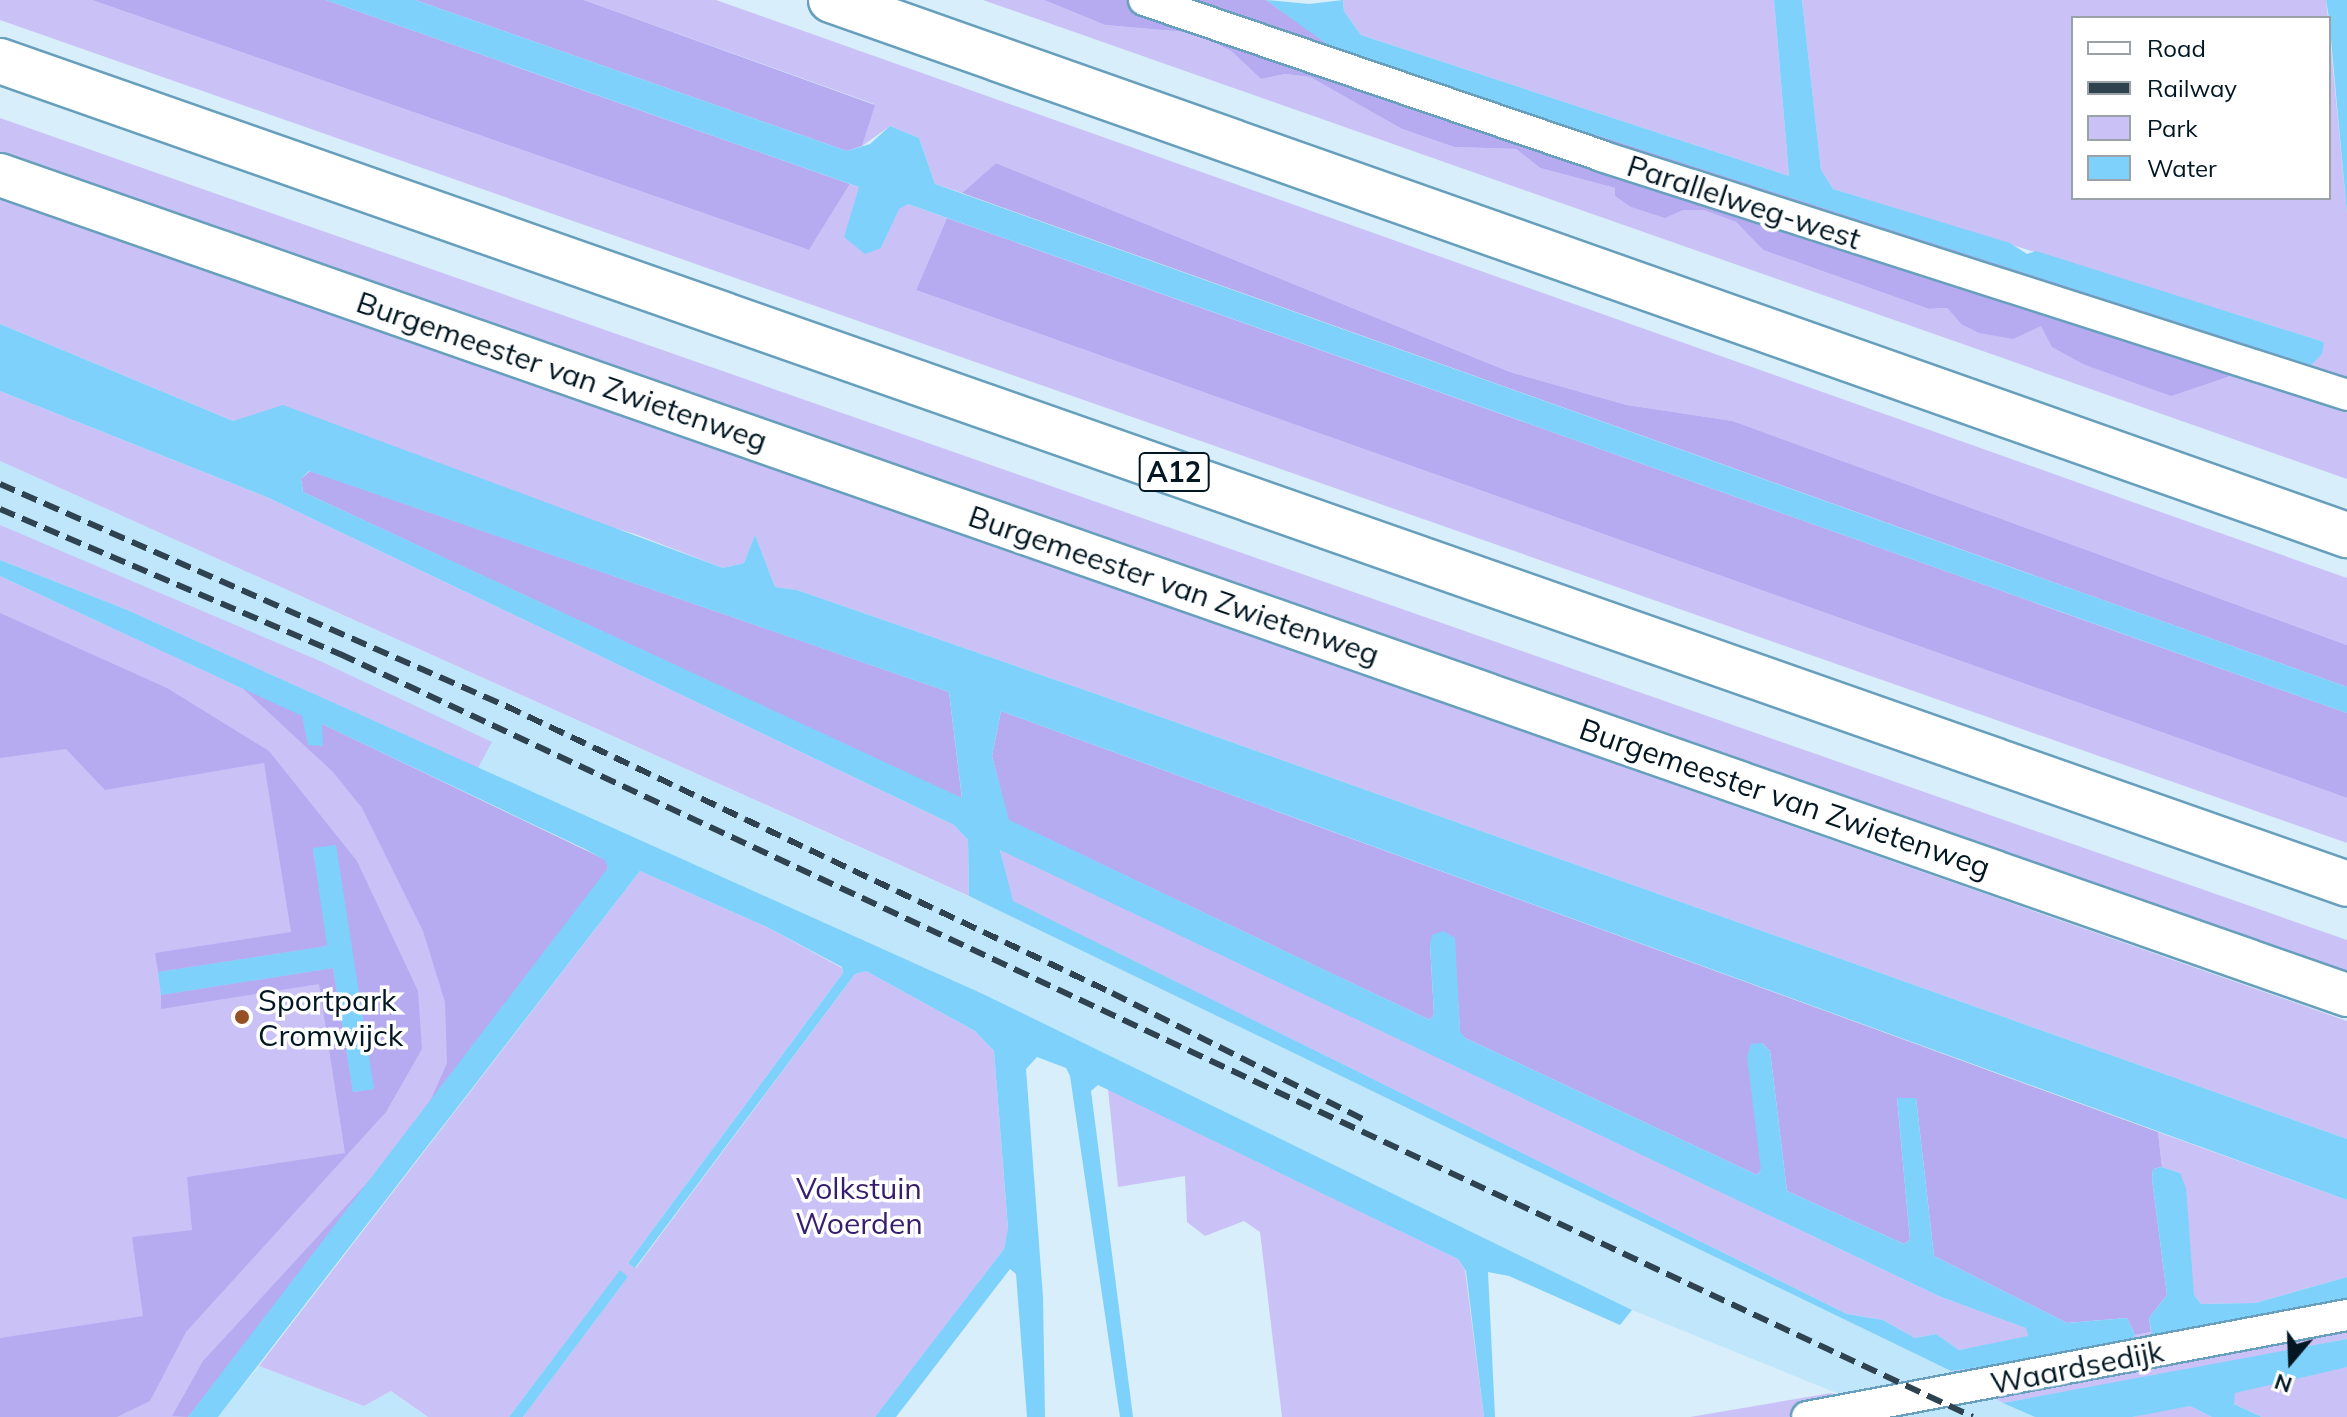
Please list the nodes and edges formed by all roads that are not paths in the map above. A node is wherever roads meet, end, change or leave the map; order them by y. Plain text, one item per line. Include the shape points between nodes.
1 (831, 0) edge
2 (1144, 0) edge
3 (0, 61) edge
4 (0, 175) edge
5 (2347, 395) edge
6 (2347, 535) edge
7 (2347, 884) edge
8 (2347, 995) edge
9 (2347, 1315) edge
10 (1807, 1417) edge

1 - 6 highway
2 - 5 street, Parallelweg-west via 1601,156
3 - 7 highway, A12
4 - 8 main road, Burgemeester van Zwietenweg
9 - 10 street, Waardsedijk

